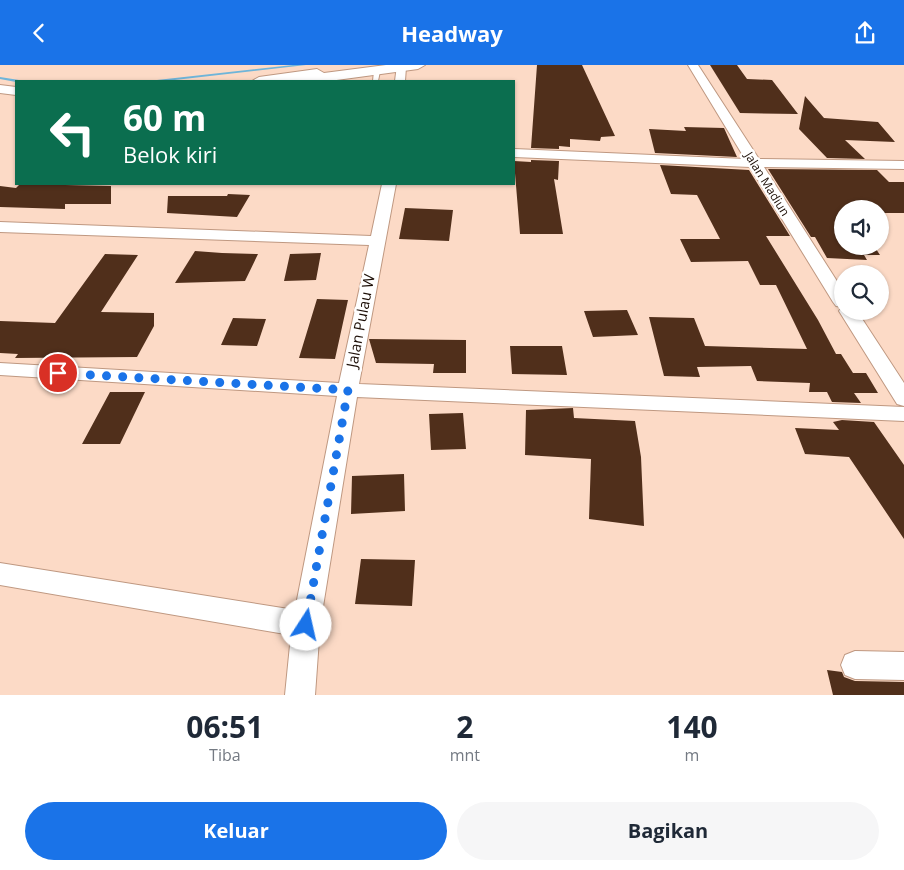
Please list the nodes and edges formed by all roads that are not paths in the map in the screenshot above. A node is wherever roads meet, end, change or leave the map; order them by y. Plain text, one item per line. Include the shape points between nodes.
1 (418, 65) edge
2 (693, 65) edge
3 (375, 70) edge
4 (400, 71) edge
5 (319, 78) edge
6 (280, 80) edge
7 (306, 80) edge
8 (0, 89) edge
9 (15, 91) edge
10 (0, 96) edge
11 (15, 98) edge
12 (515, 153) edge
13 (753, 163) junction
14 (904, 165) edge
15 (389, 185) edge
16 (0, 227) edge
17 (376, 241) junction
18 (834, 290) edge
19 (854, 320) edge
20 (0, 369) edge
21 (348, 390) junction
22 (904, 399) edge
23 (904, 414) edge
24 (0, 574) edge
25 (306, 625) junction
26 (855, 665) dead end
27 (904, 666) edge
28 (300, 695) edge

1 - 4 highway
2 - 13 street, Jalan Madiun
3 - 4 highway
3 - 5 highway
5 - 6 highway
5 - 7 highway
8 - 9 highway
10 - 11 highway
12 - 13 street
13 - 14 street
13 - 18 street, Jalan Madiun
15 - 17 street, Jalan Pulau W
16 - 17 street
17 - 21 street, Jalan Pulau W
19 - 22 street
20 - 21 street
21 - 23 street
21 - 25 street, Jalan Pulau W
24 - 25 street
25 - 28 street, Jalan Pulau W
26 - 27 street

